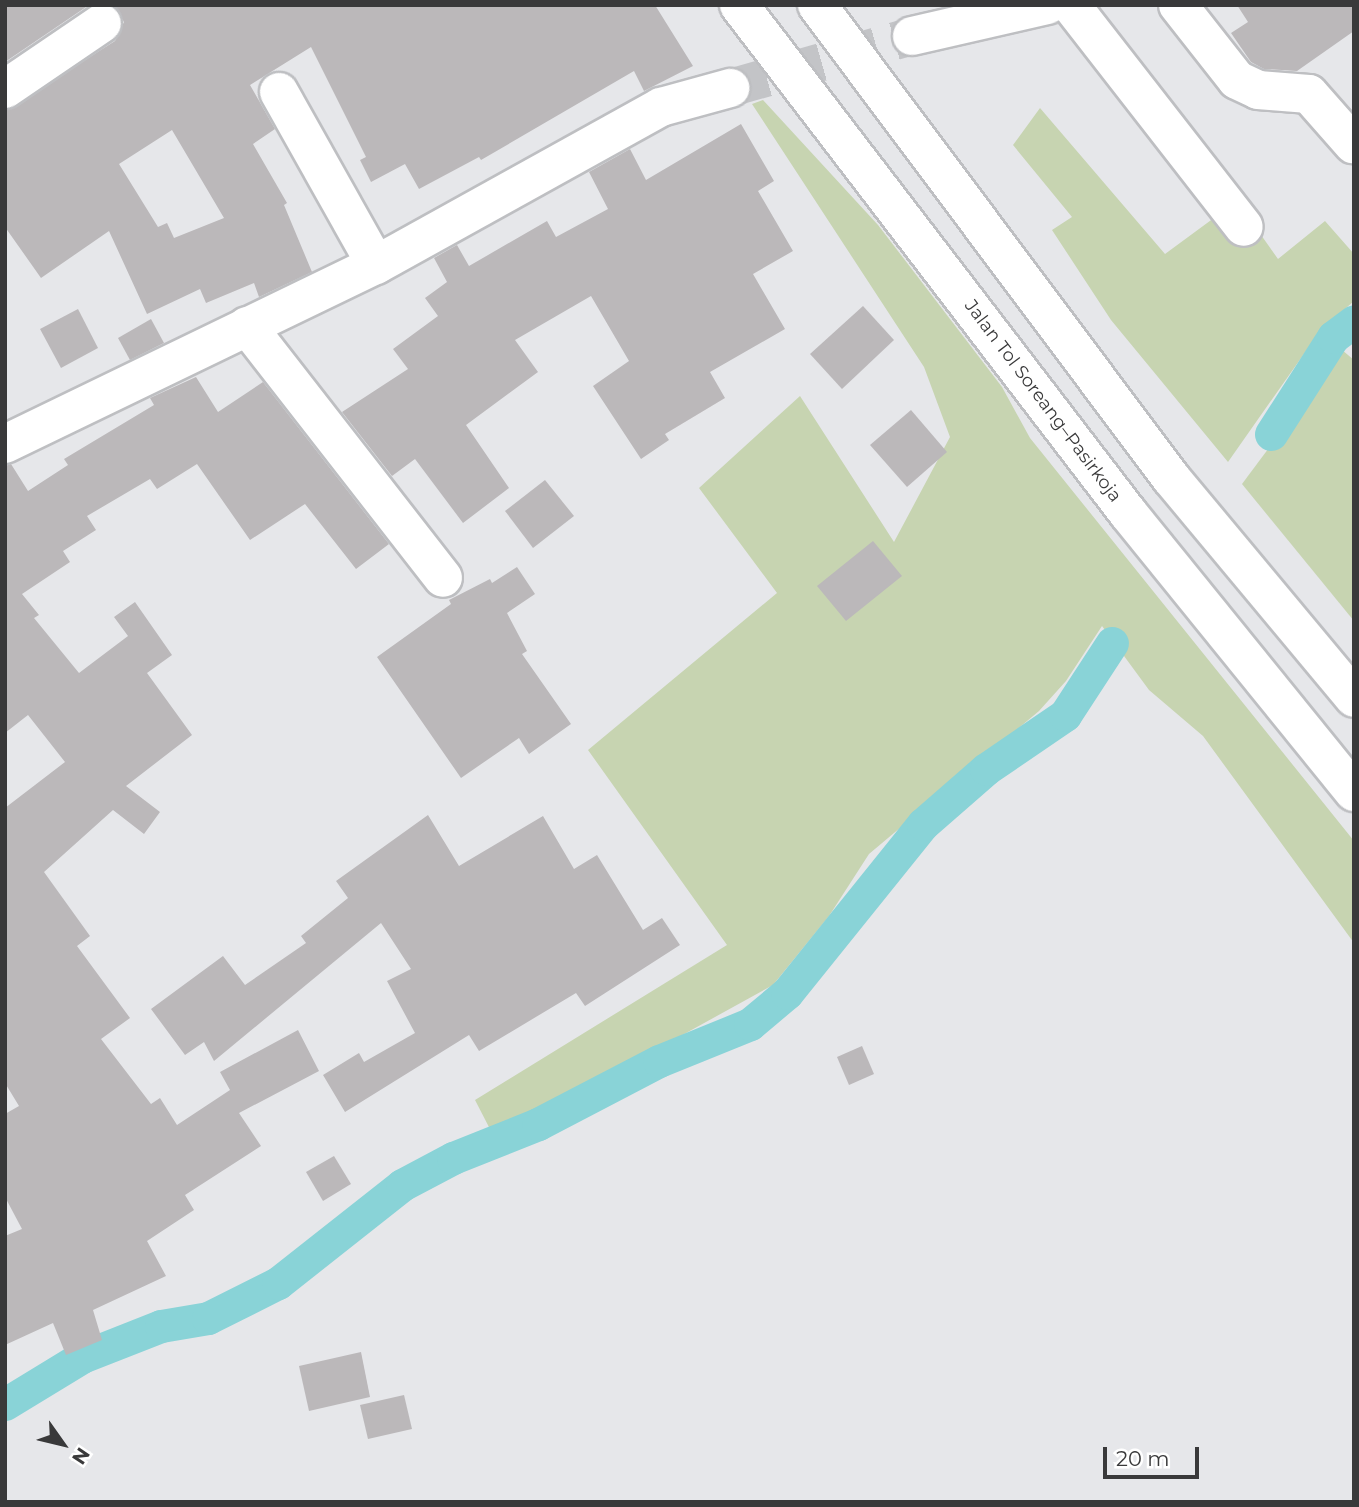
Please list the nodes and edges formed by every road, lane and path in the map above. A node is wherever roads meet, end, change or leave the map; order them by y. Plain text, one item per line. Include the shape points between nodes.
1 (739, 5) edge
2 (817, 5) edge
3 (1047, 5) edge
4 (1070, 5) edge
5 (1178, 5) edge
6 (102, 23) dead end
7 (912, 36) tunnel mouth
8 (730, 88) tunnel mouth
9 (5, 89) edge
10 (279, 92) dead end
11 (1353, 144) edge
12 (1244, 227) dead end
13 (376, 265) junction
14 (247, 326) junction
15 (10, 430) edge
16 (443, 578) dead end
17 (1354, 698) edge
18 (1354, 792) edge

1 - 18 main road, Jalan Tol Soreang–Pasirkoja via 1128,513
2 - 17 main road via 1171,478
3 - 7 main road
4 - 12 main road
5 - 11 main road via 1237,80 1258,90 1309,94
6 - 9 main road
8 - 13 main road via 662,107
10 - 13 main road
13 - 14 main road
14 - 15 main road
14 - 16 main road

